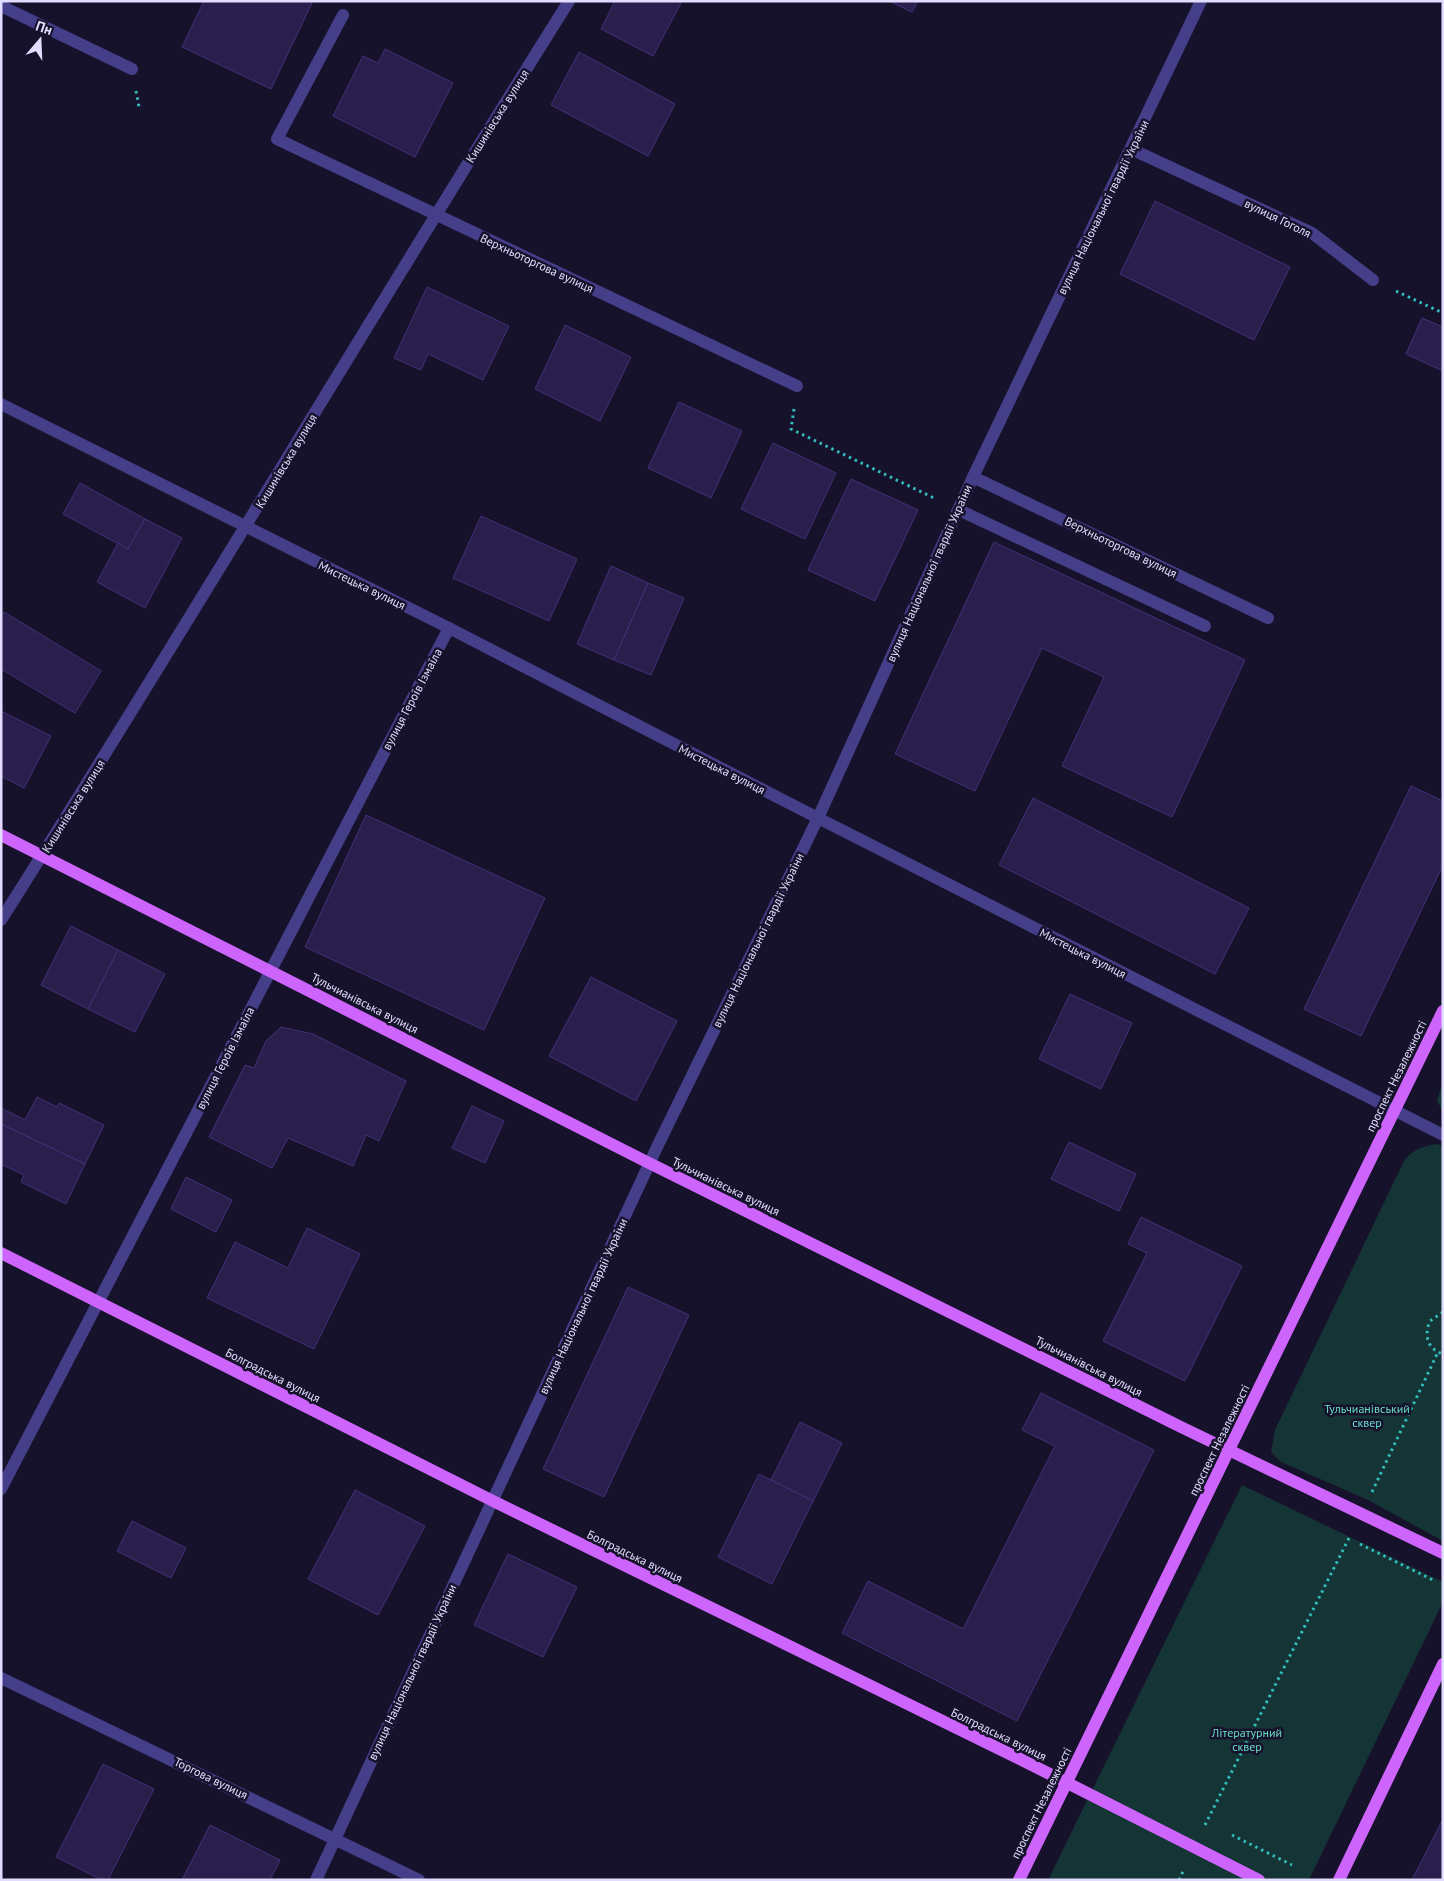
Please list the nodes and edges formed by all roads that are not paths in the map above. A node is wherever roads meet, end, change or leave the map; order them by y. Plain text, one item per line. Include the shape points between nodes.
1 (569, 1) edge
2 (1201, 1) edge
3 (1, 6) edge
4 (343, 15) dead end
5 (132, 69) dead end
6 (1131, 149) junction
7 (435, 215) junction
8 (1373, 280) road end
9 (796, 386) road end
10 (1, 404) edge
11 (973, 477) junction
12 (959, 510) junction
13 (246, 528) junction
14 (1268, 618) dead end
15 (1205, 626) dead end
16 (449, 628) junction
17 (818, 818) junction
18 (1, 835) edge
19 (42, 856) junction
20 (1, 920) edge
21 (270, 971) junction
22 (1443, 1011) edge
23 (1395, 1111) junction
24 (1443, 1135) edge
25 (649, 1163) junction
26 (1, 1253) edge
27 (98, 1302) junction
28 (1229, 1449) junction
29 (1, 1489) edge
30 (493, 1501) junction
31 (1443, 1552) edge
32 (1443, 1664) edge
33 (1, 1678) edge
34 (1066, 1782) junction
35 (334, 1837) junction
36 (316, 1880) edge
37 (419, 1880) edge
38 (1019, 1880) edge
39 (1259, 1880) edge
40 (1339, 1880) edge

1 - 7 street, Кишинівська вулиця
2 - 6 street, вулиця Національної гвардії України
3 - 5 street
4 - 7 street, Верхньоторгова вулиця via 277,139
6 - 8 street, вулиця Гоголя via 1312,233
6 - 11 street, вулиця Національної гвардії України
7 - 9 street, Верхньоторгова вулиця
7 - 13 street, Кишинівська вулиця
10 - 13 street, Мистецька вулиця
11 - 12 street, вулиця Національної гвардії України
11 - 14 street, Верхньоторгова вулиця
12 - 15 street
12 - 17 street, вулиця Національної гвардії України
13 - 16 street, Мистецька вулиця
13 - 19 street, Кишинівська вулиця
16 - 17 street, Мистецька вулиця
16 - 21 street, вулиця Героїв Ізмаїла
17 - 23 street, Мистецька вулиця
17 - 25 street, вулиця Національної гвардії України
18 - 19 main road, Тульчианівська вулиця
19 - 20 street, Кишинівська вулиця
19 - 21 main road, Тульчианівська вулиця
21 - 25 main road, Тульчианівська вулиця
21 - 27 street, вулиця Героїв Ізмаїла
22 - 23 main road, проспект Незалежності
23 - 24 street, Мистецька вулиця
23 - 28 main road, проспект Незалежності
25 - 28 main road, Тульчианівська вулиця
25 - 30 street, вулиця Національної гвардії України
26 - 27 main road, Болградська вулиця
27 - 29 street, вулиця Героїв Ізмаїла
27 - 30 main road, Болградська вулиця
28 - 31 main road, Тульчианівська вулиця
28 - 34 main road, проспект Незалежності
30 - 34 main road, Болградська вулиця
30 - 35 street, вулиця Національної гвардії України
32 - 40 main road
33 - 35 street, Торгова вулиця
34 - 38 main road, проспект Незалежності
34 - 39 main road, Болградська вулиця
35 - 36 street, вулиця Національної гвардії України
35 - 37 street, Торгова вулиця

